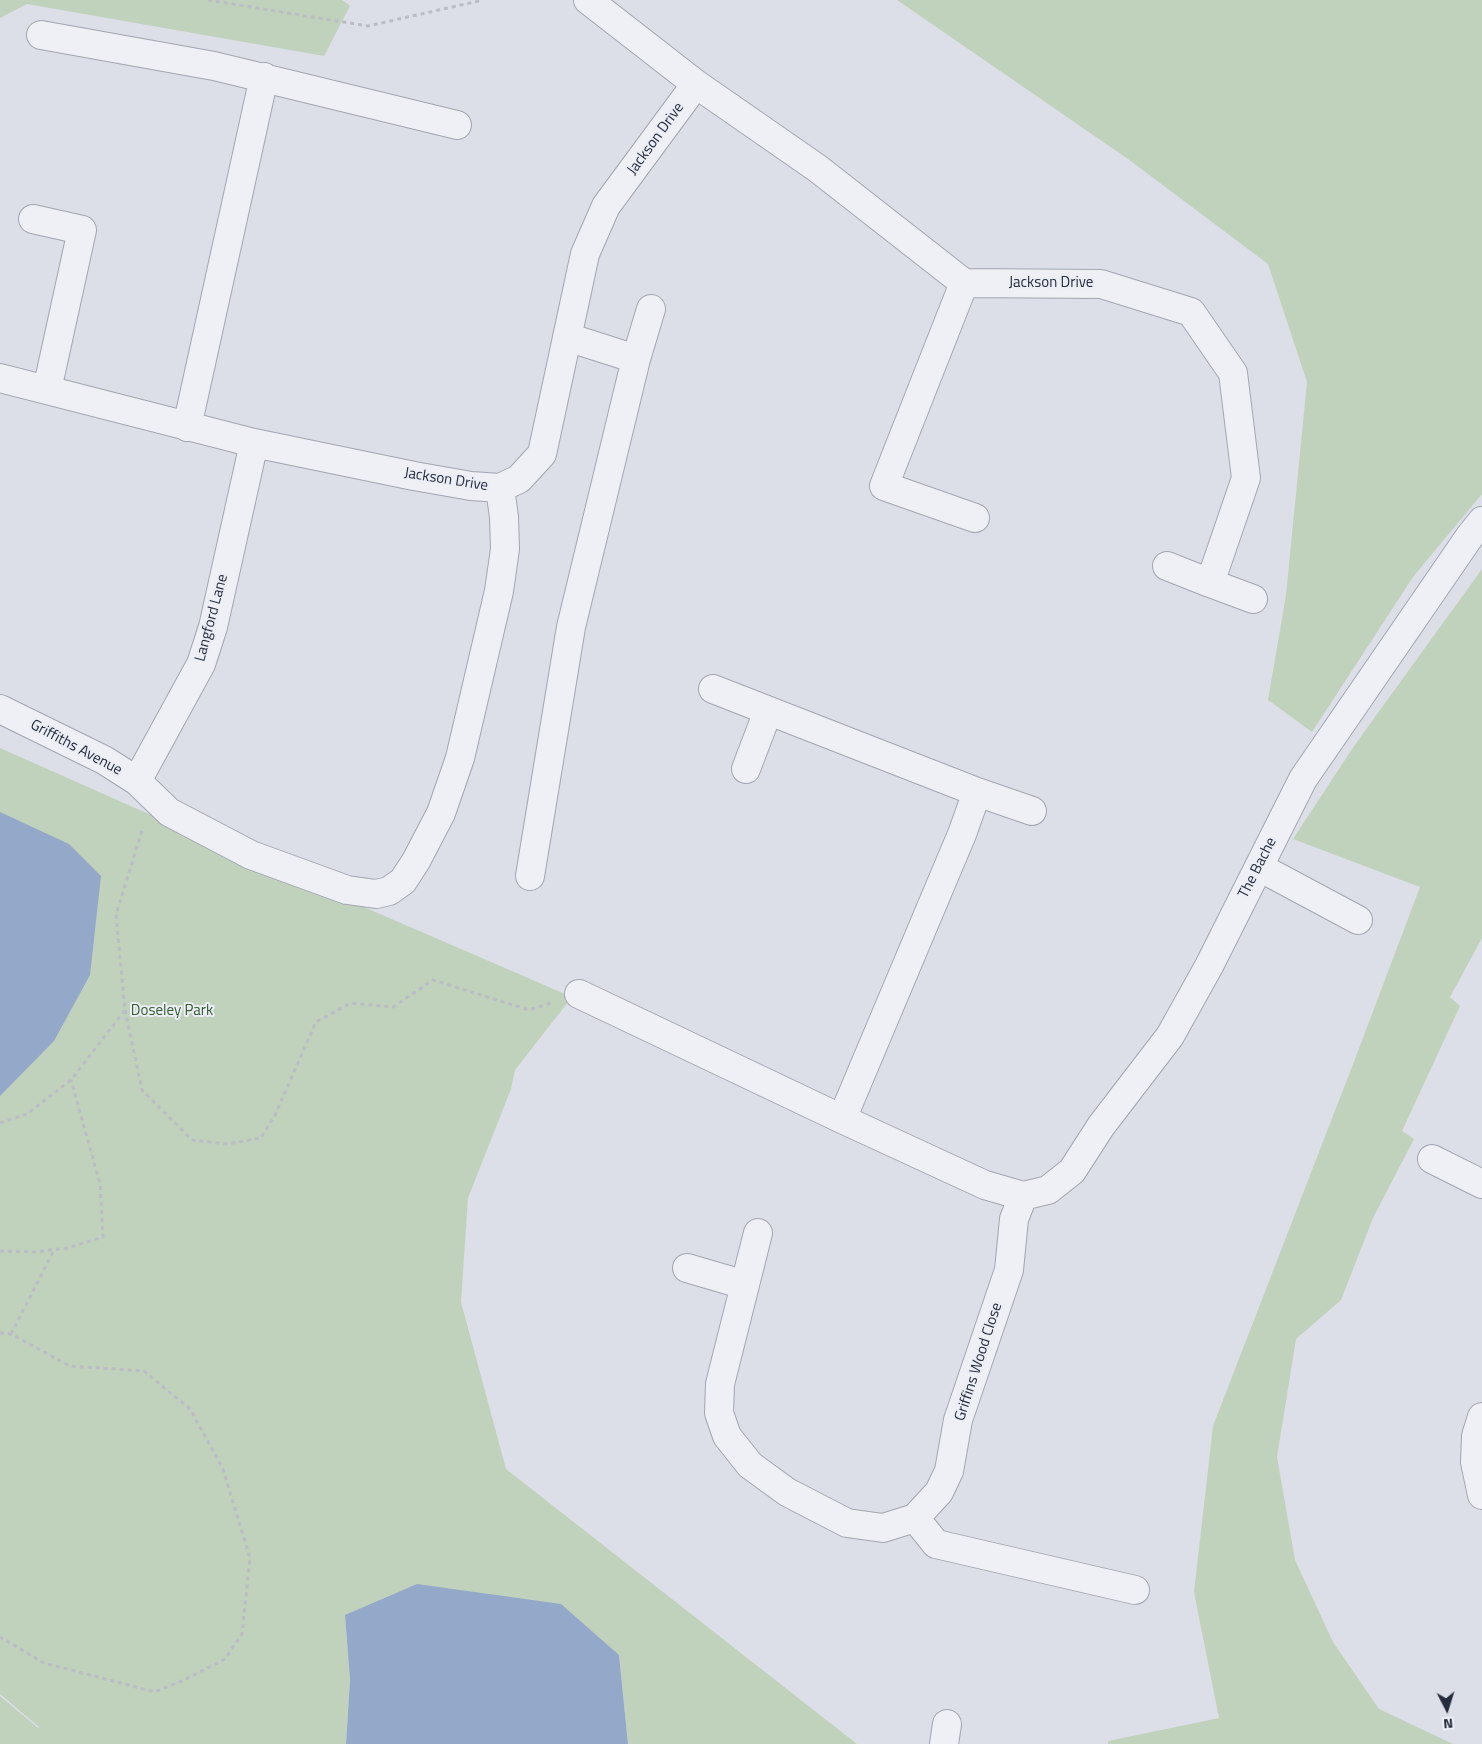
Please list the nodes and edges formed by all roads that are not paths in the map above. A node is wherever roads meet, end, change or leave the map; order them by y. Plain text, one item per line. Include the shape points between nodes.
1 (588, 0) edge
2 (41, 35) dead end
3 (264, 77) junction
4 (696, 84) junction
5 (457, 125) dead end
6 (33, 219) dead end
7 (964, 283) junction
8 (651, 309) dead end
9 (567, 337) junction
10 (636, 359) junction
11 (0, 378) edge
12 (47, 390) junction
13 (187, 427) junction
14 (254, 443) junction
15 (500, 488) junction
16 (975, 518) dead end
17 (1482, 521) edge
18 (1167, 566) dead end
19 (1210, 583) junction
20 (1253, 599) dead end
21 (713, 689) dead end
22 (0, 709) edge
23 (768, 711) junction
24 (746, 769) dead end
25 (137, 781) junction
26 (977, 792) junction
27 (1032, 811) dead end
28 (1259, 867) junction
29 (530, 876) dead end
30 (1358, 920) dead end
31 (580, 994) road end
32 (842, 1119) junction
33 (1432, 1159) dead end
34 (1482, 1184) edge
35 (1023, 1196) junction
36 (758, 1234) dead end
37 (687, 1268) dead end
38 (746, 1285) junction
39 (1482, 1417) edge
40 (1482, 1495) edge
41 (915, 1518) junction
42 (1135, 1590) dead end

1 - 4 street
2 - 3 street
3 - 5 street
3 - 13 street
4 - 7 street via 817,168
4 - 9 street, Jackson Drive via 606,206 585,254
6 - 12 street via 82,230
7 - 16 street via 884,486
7 - 19 street, Jackson Drive via 1101,284 1191,312 1233,373 1246,478
8 - 10 street
9 - 10 street
9 - 15 street, Jackson Drive via 542,454 518,479
10 - 29 street via 570,628
11 - 12 street, Jackson Drive
12 - 13 street, Jackson Drive
13 - 14 street, Jackson Drive
14 - 15 street, Jackson Drive via 433,480
14 - 25 street, Langford Lane via 213,628 201,664
15 - 25 street, Griffiths Avenue via 505,549 460,758 440,813 403,881 389,891 376,894 347,890 251,855 169,812
17 - 28 street, The Bache via 1303,779
18 - 19 street
19 - 20 street
21 - 23 street
22 - 25 street, Griffiths Avenue via 104,760
23 - 24 street
23 - 26 street
26 - 27 street
26 - 32 street
28 - 30 street
28 - 35 street, The Bache via 1170,1036 1101,1126 1072,1170 1048,1190
31 - 32 street
32 - 35 street via 985,1185
33 - 34 street
35 - 41 street, Griffins Wood Close via 1014,1219 1009,1270 958,1420 949,1471 939,1492
36 - 38 street
37 - 38 street
38 - 41 street via 720,1384 719,1413 727,1436 750,1465 787,1492 847,1522 882,1528
39 - 40 street via 1476,1436 1475,1462
41 - 42 street via 936,1544

